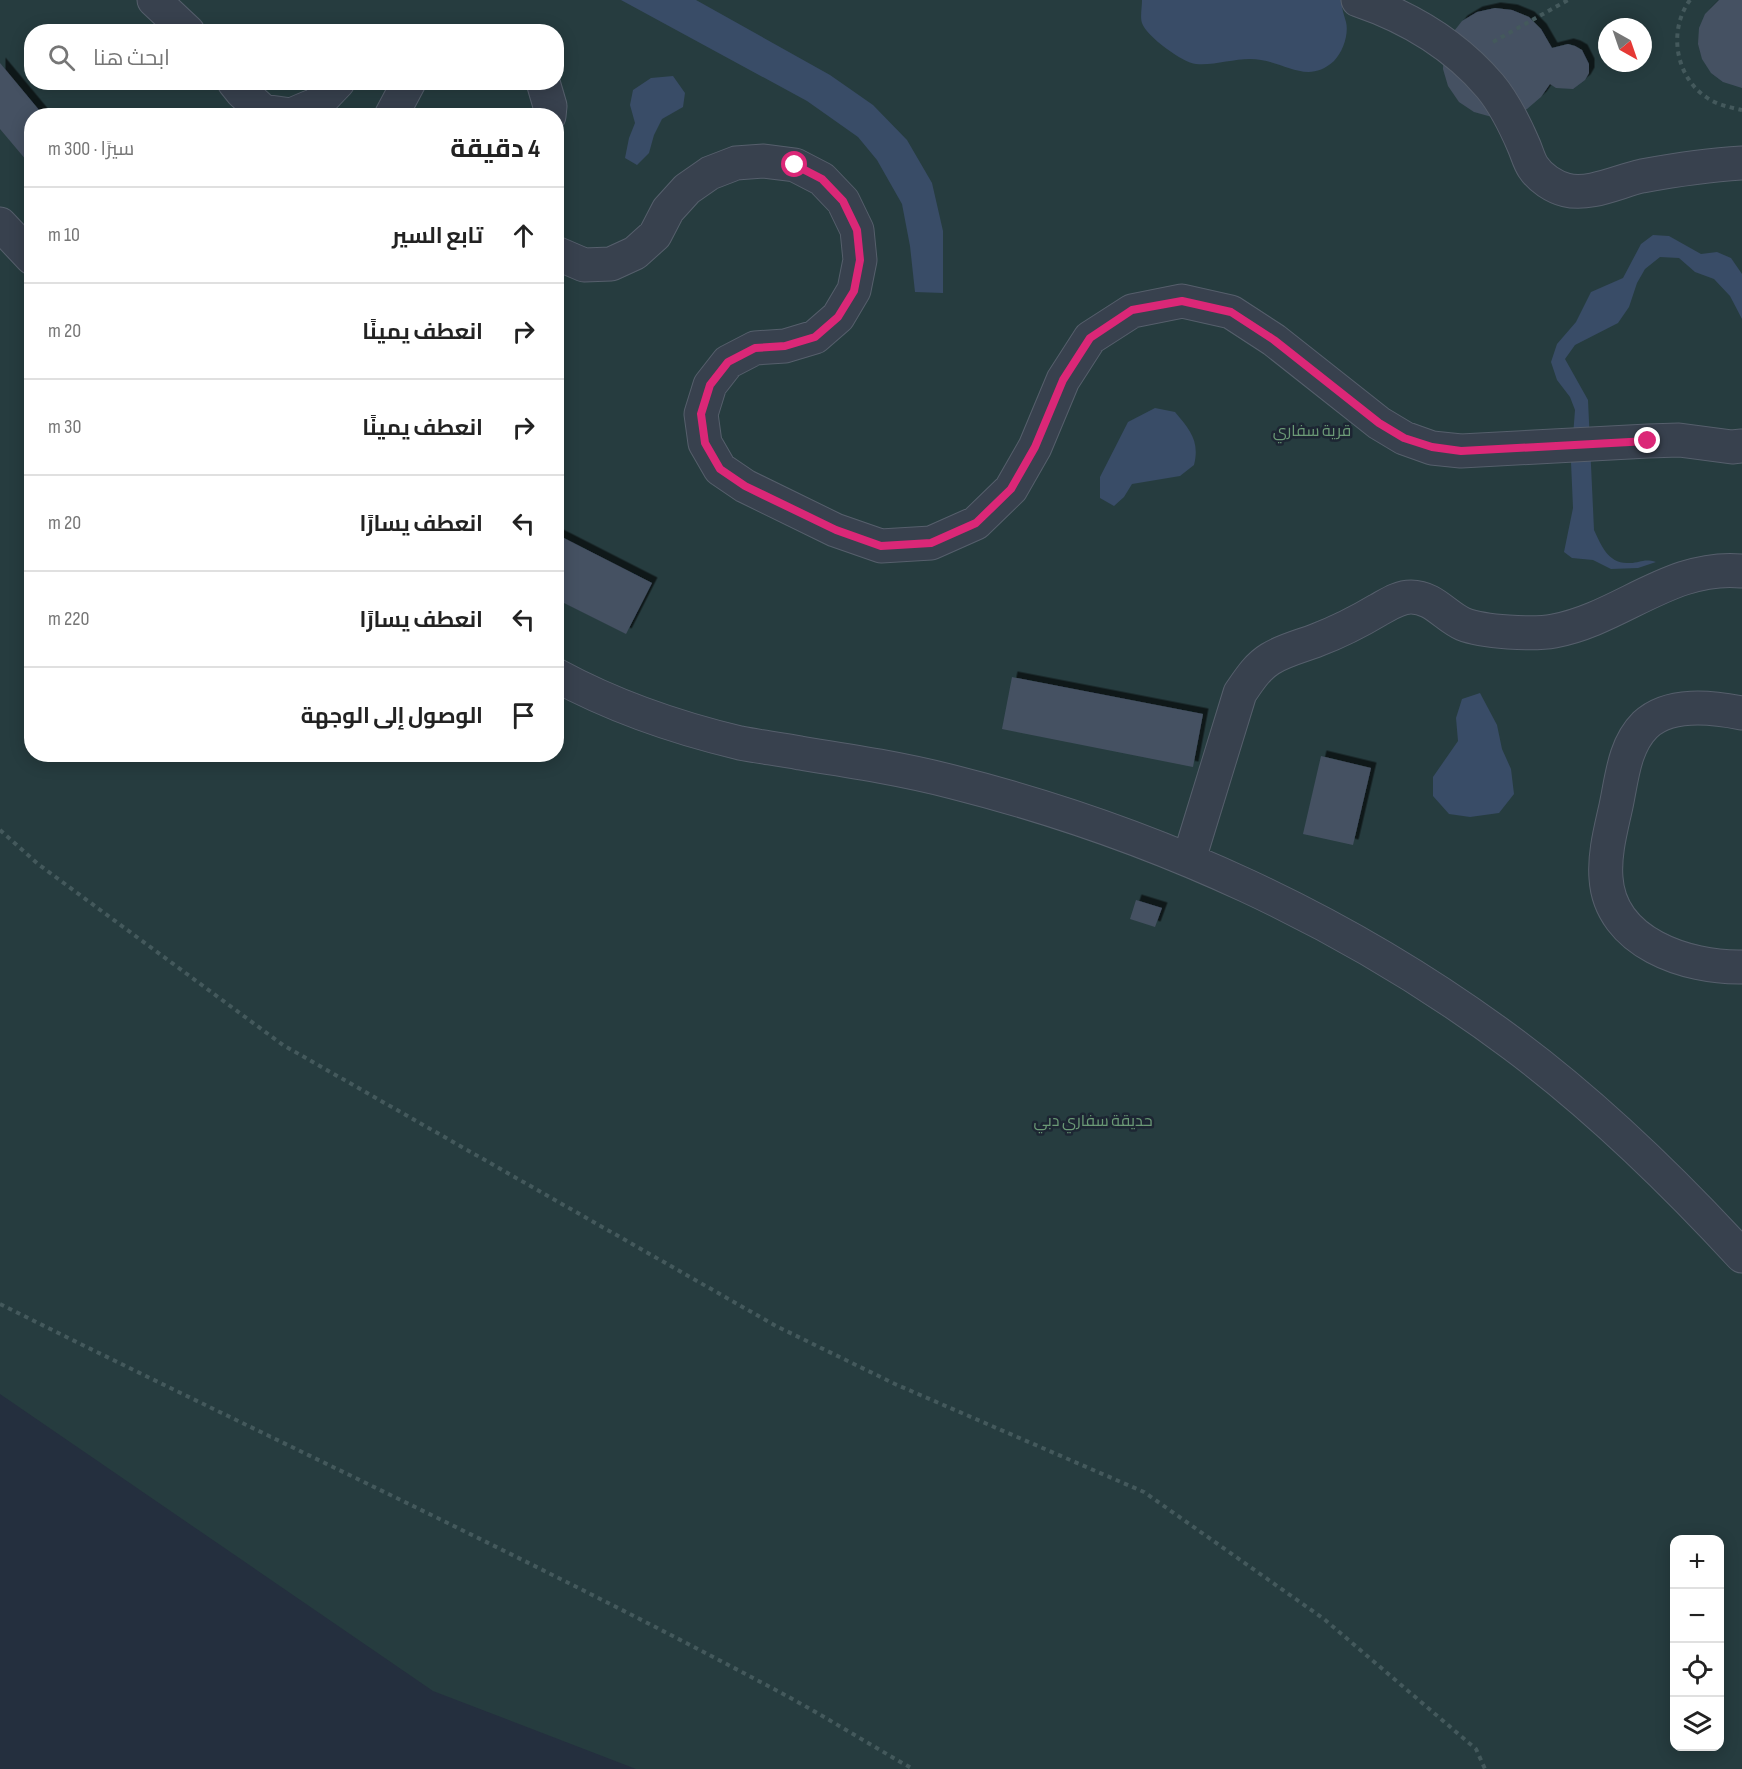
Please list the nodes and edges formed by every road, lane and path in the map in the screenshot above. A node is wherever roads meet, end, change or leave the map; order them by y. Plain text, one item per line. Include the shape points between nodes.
1 (154, 0) edge
2 (1568, 0) edge
3 (1690, 0) edge
4 (1359, 1) edge
5 (180, 24) edge
6 (1463, 58) junction
7 (240, 90) edge
8 (330, 90) edge
9 (405, 90) edge
10 (545, 90) edge
11 (259, 108) edge
12 (308, 108) edge
13 (395, 108) edge
14 (550, 108) edge
15 (1742, 110) edge
16 (1742, 163) edge
17 (0, 224) edge
18 (24, 250) edge
19 (564, 256) edge
20 (1742, 446) edge
21 (1742, 571) edge
22 (564, 679) edge
23 (1742, 713) edge
24 (0, 830) edge
25 (1189, 859) junction
26 (1742, 967) edge
27 (1742, 1256) edge
28 (0, 1304) edge
29 (913, 1769) edge
30 (1485, 1769) edge

1 - 5 street
2 - 6 path
3 - 15 path via 1676,37 1683,70 1706,97
4 - 6 street via 1427,32
6 - 16 street via 1491,88 1510,117 1533,168 1548,182 1568,191 1689,168
7 - 11 street
8 - 12 street
9 - 13 street
10 - 14 street
17 - 18 street
19 - 20 street via 584,265 611,264 635,253 655,235 668,210 687,189 710,173 736,163 795,165 822,179 843,201 857,230 860,260 854,291 838,317 815,337 785,346 755,348 728,362 710,385 701,414 705,443 720,469 745,486 836,530 881,546 931,543 976,523 1011,489 1035,447 1063,380 1090,338 1132,310 1182,301 1231,312 1274,340 1379,423 1404,438 1432,447 1461,451 1679,440
21 - 25 street via 1704,571 1680,578 1589,620 1550,632 1475,628 1429,601 1412,597 1395,600 1338,632 1270,658 1240,693
22 - 25 street via 656,719 741,743 951,781 1072,816
23 - 26 street via 1685,709 1665,713 1646,724 1625,759 1606,859 1606,880 1622,921 1637,936 1656,948 1702,963
24 - 30 path via 38,864 283,1045 776,1326 894,1384 1144,1492 1324,1619 1476,1749
25 - 27 street via 1302,912 1391,962 1514,1045 1610,1124
28 - 29 path via 462,1530 772,1688

